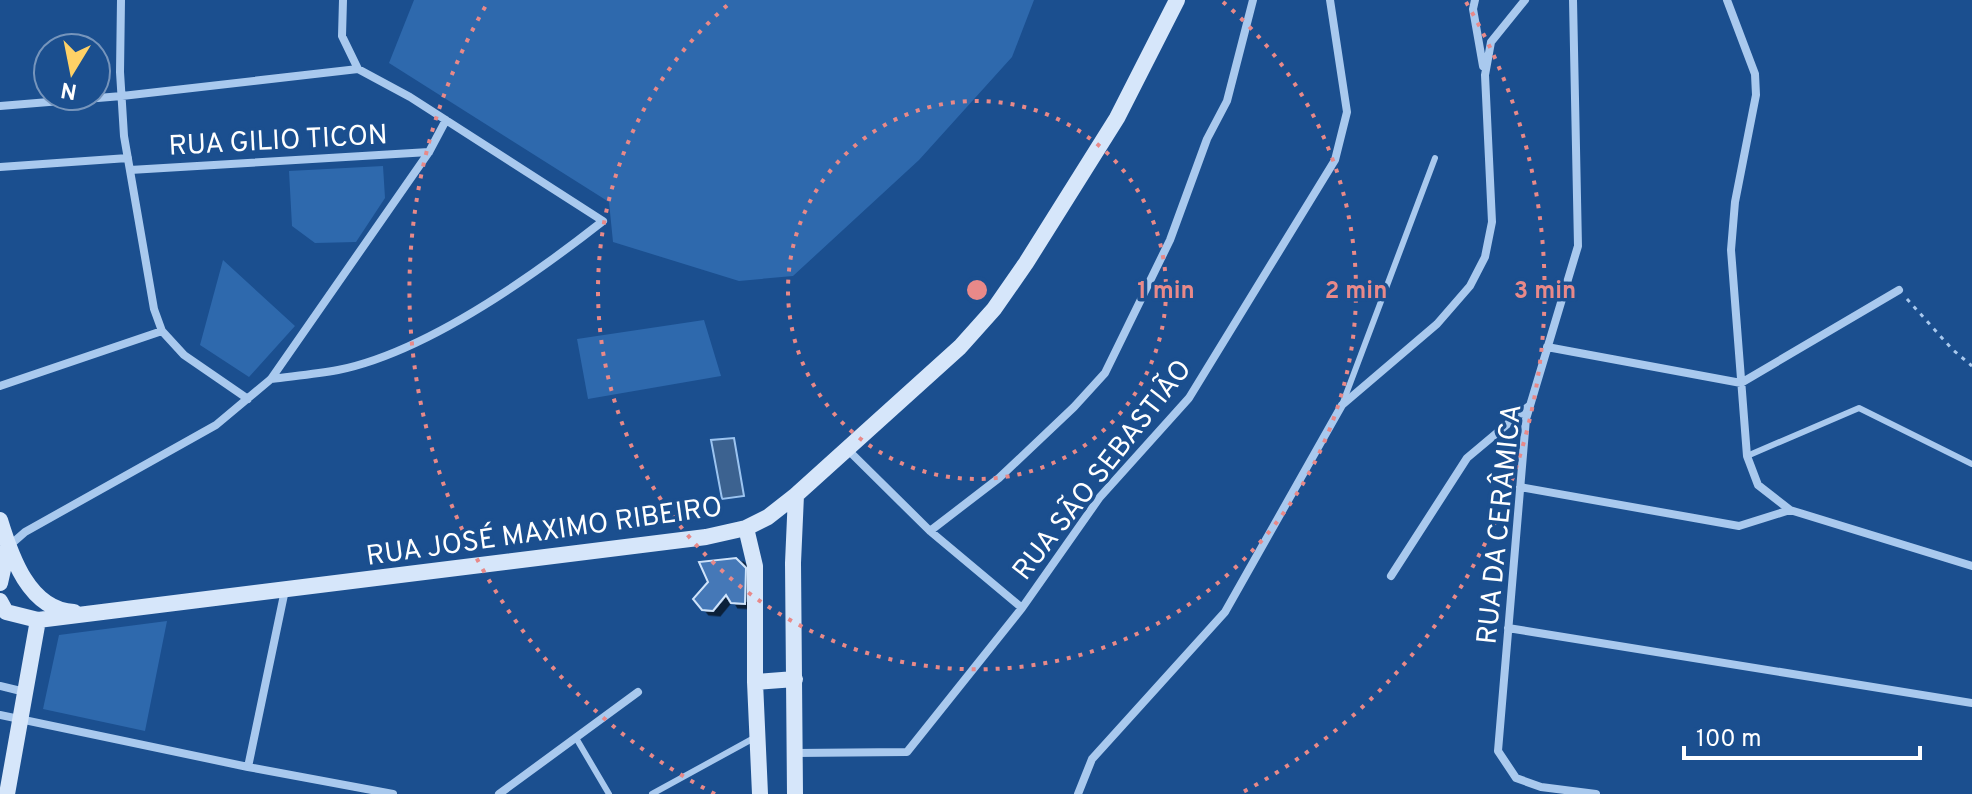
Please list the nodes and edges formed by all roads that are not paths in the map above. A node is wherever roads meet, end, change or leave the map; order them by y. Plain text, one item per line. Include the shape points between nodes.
1 (121, 0) edge
2 (343, 0) edge
3 (1177, 0) edge
4 (1253, 0) edge
5 (1330, 0) edge
6 (1475, 0) edge
7 (1525, 0) edge
8 (1573, 0) edge
9 (1727, 0) edge
10 (358, 69) junction
11 (1485, 75) junction
12 (122, 96) junction
13 (0, 106) edge
14 (446, 120) junction
15 (429, 152) junction
16 (128, 158) junction
17 (1435, 158) dead end
18 (0, 167) edge
19 (130, 170) junction
20 (1899, 290) road end
21 (162, 331) junction
22 (1547, 347) junction
23 (271, 379) junction
24 (1741, 383) junction
25 (0, 386) edge
26 (248, 399) junction
27 (1342, 405) junction
28 (1530, 406) junction
29 (847, 449) junction
30 (1747, 456) junction
31 (1972, 464) edge
32 (1520, 487) junction
33 (796, 495) junction
34 (1790, 510) junction
35 (0, 520) edge
36 (746, 528) junction
37 (930, 531) junction
38 (8, 547) junction
39 (1972, 566) edge
40 (1391, 576) dead end
41 (0, 583) edge
42 (285, 590) junction
43 (0, 601) edge
44 (1022, 608) junction
45 (91, 612) junction
46 (38, 620) junction
47 (1508, 628) junction
48 (795, 679) junction
49 (755, 682) junction
50 (0, 686) edge
51 (25, 692) junction
52 (638, 692) dead end
53 (1972, 703) edge
54 (0, 715) edge
55 (20, 719) junction
56 (757, 736) junction
57 (576, 738) junction
58 (795, 753) junction
59 (248, 767) junction
60 (7, 794) edge
61 (393, 794) edge
62 (499, 794) edge
63 (609, 794) edge
64 (652, 794) edge
65 (760, 794) edge
66 (795, 794) edge
67 (1078, 794) edge
68 (1596, 794) edge

1 - 12 street
2 - 10 street via 342,36
3 - 29 street, RUA JOSÉ MAXIMO RIBEIRO via 1117,118 994,309 960,347
4 - 37 street via 1227,101 1207,139 1170,240 1105,373 999,478
5 - 44 street, RUA SÃO SEBASTIÃO via 1347,112 1335,160 1189,398 1100,497
6 - 11 street
7 - 11 street via 1491,42
8 - 22 street, RUA DA CERÂMICA via 1578,246
9 - 24 street via 1755,74 1756,95 1731,250
10 - 12 street
10 - 14 street
11 - 27 street via 1492,222 1485,257 1470,286 1437,324
12 - 13 street
12 - 16 street
14 - 15 street
14 - 23 street via 603,221 467,316 396,351 341,370
15 - 19 street, RUA GILIO TICON
15 - 23 street
16 - 18 street
16 - 19 street
17 - 27 lane
19 - 21 street
20 - 24 street
21 - 25 street
21 - 26 street via 184,355
22 - 24 street
22 - 28 street, RUA DA CERÂMICA
23 - 26 street
24 - 30 street
26 - 38 street via 216,425 25,532
27 - 67 street via 1225,612 1092,759
28 - 32 street, RUA DA CERÂMICA
28 - 40 street via 1467,458
29 - 33 street, RUA JOSÉ MAXIMO RIBEIRO
29 - 37 street
30 - 31 lane via 1859,408
30 - 34 street via 1758,485
32 - 34 street via 1739,526
32 - 47 street, RUA DA CERÂMICA
33 - 36 street, RUA JOSÉ MAXIMO RIBEIRO
33 - 48 street
34 - 39 street
35 - 38 street
36 - 42 street, RUA JOSÉ MAXIMO RIBEIRO
36 - 49 street via 755,566
37 - 44 street
38 - 41 street
38 - 45 street via 44,603
42 - 45 street, RUA JOSÉ MAXIMO RIBEIRO
42 - 59 street
43 - 46 street via 6,612
44 - 58 street, RUA SÃO SEBASTIÃO via 907,752
45 - 46 street
46 - 51 street
47 - 53 street
47 - 68 street, RUA DA CERÂMICA via 1498,751 1516,778
48 - 49 street
48 - 58 street
49 - 56 street
50 - 51 street
51 - 55 street
52 - 57 street
54 - 55 street
55 - 59 street
55 - 60 street
56 - 64 lane
56 - 65 street
57 - 62 street
57 - 63 lane
58 - 66 street
59 - 61 street

